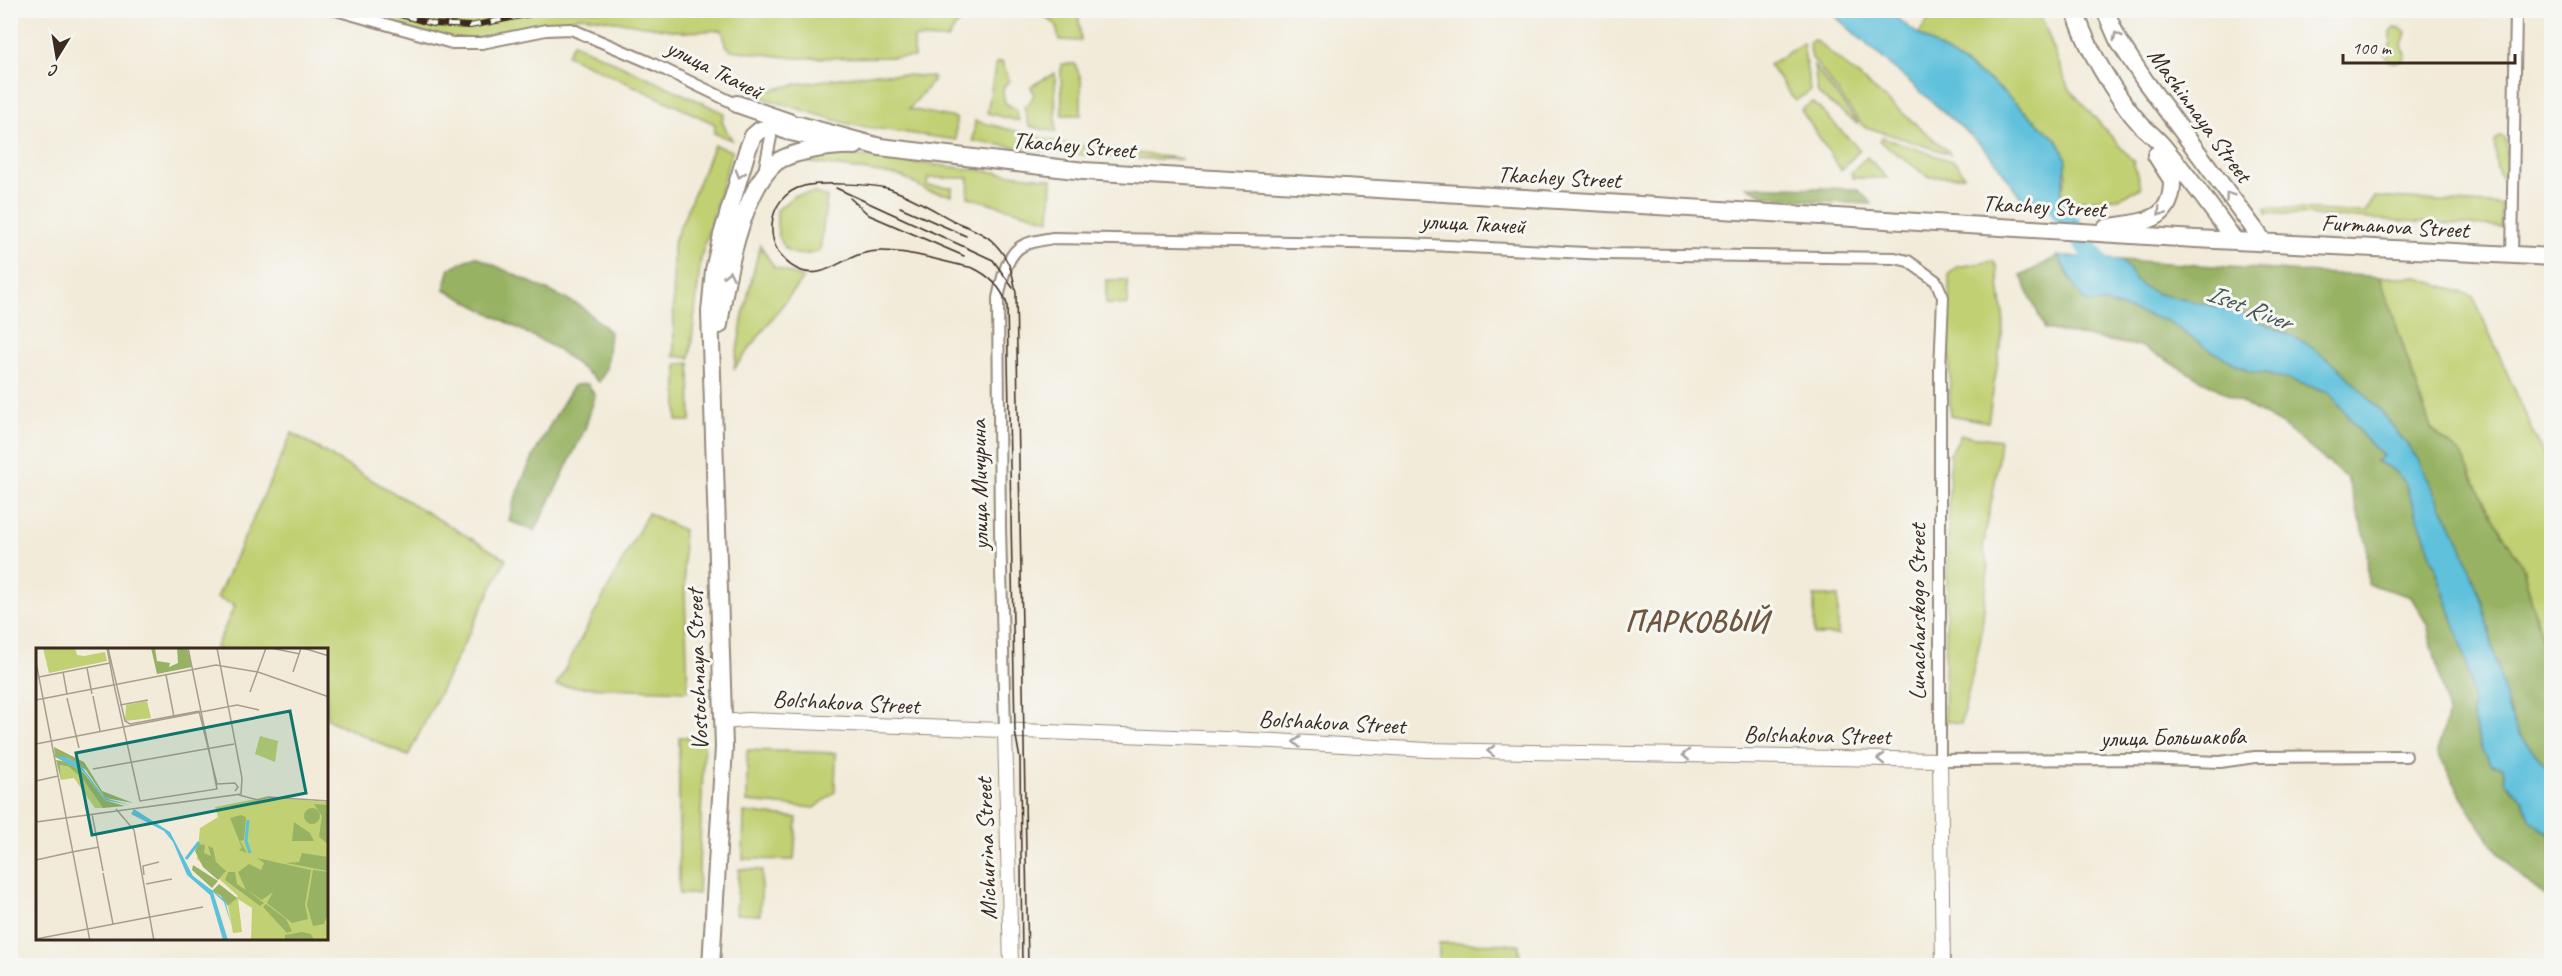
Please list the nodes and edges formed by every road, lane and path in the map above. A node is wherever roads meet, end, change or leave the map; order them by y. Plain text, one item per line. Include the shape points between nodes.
1 (336, 10) edge
2 (2075, 10) edge
3 (2105, 10) edge
4 (2516, 10) edge
5 (737, 104) junction
6 (2141, 124) junction
7 (799, 125) junction
8 (769, 127) junction
9 (836, 145) junction
10 (880, 147) junction
11 (747, 151) junction
12 (761, 181) junction
13 (2142, 229) junction
14 (2235, 241) junction
15 (2264, 242) junction
16 (1022, 245) joint
17 (2512, 256) junction
18 (2552, 258) edge
19 (1921, 268) joint
20 (713, 374) junction
21 (723, 722) junction
22 (1005, 731) junction
23 (2406, 756) dead end
24 (1940, 760) junction
25 (711, 966) edge
26 (1011, 966) edge
27 (1943, 966) edge

1 - 5 street, улица Ткачей via 452,43 482,43 571,29
2 - 6 main road via 2096,59
15 -> 3 main road, Mashinnaya Street via 2145,81 2118,40
4 - 17 street
5 - 7 main road
5 - 8 street, улица Ткачей via 757,114
5 - 11 main road via 748,121
6 -> 13 main road via 2144,139 2170,173 2172,190 2162,212
6 - 14 main road
7 - 8 main road, улица Ткачей
7 - 10 main road, улица Ткачей
8 - 9 street, улица Ткачей
8 - 11 main road, Vostochnaya Street via 753,136
8 - 12 street, улица Ткачей via 771,136
9 - 10 main road, Vostochnaya Street
9 - 12 main road, Vostochnaya Street via 776,162
10 - 13 main road, Tkachey Street via 1084,171 1999,228 2085,232
11 -> 20 main road, Vostochnaya Street via 714,270 710,312
20 -> 12 main road, Vostochnaya Street via 738,234
13 - 14 main road
14 - 15 main road, Furmanova Street
15 - 17 main road, Furmanova Street
16 - 19 street, улица Ткачей via 1052,238 1331,242 1605,254 1895,258
16 - 22 street, улица Мичурина via 1003,274 998,298
17 - 18 main road, Furmanova Street
19 - 24 street, Lunacharskogo Street via 1936,281 1943,297
20 - 21 main road, Vostochnaya Street
21 - 22 street, Bolshakova Street
21 - 25 main road, Vostochnaya Street
24 -> 22 street, Bolshakova Street via 1435,750
22 - 26 street, Michurina Street
23 - 24 street, улица Большакова via 2255,757 2220,762
24 - 27 street, Lunacharskogo Street

